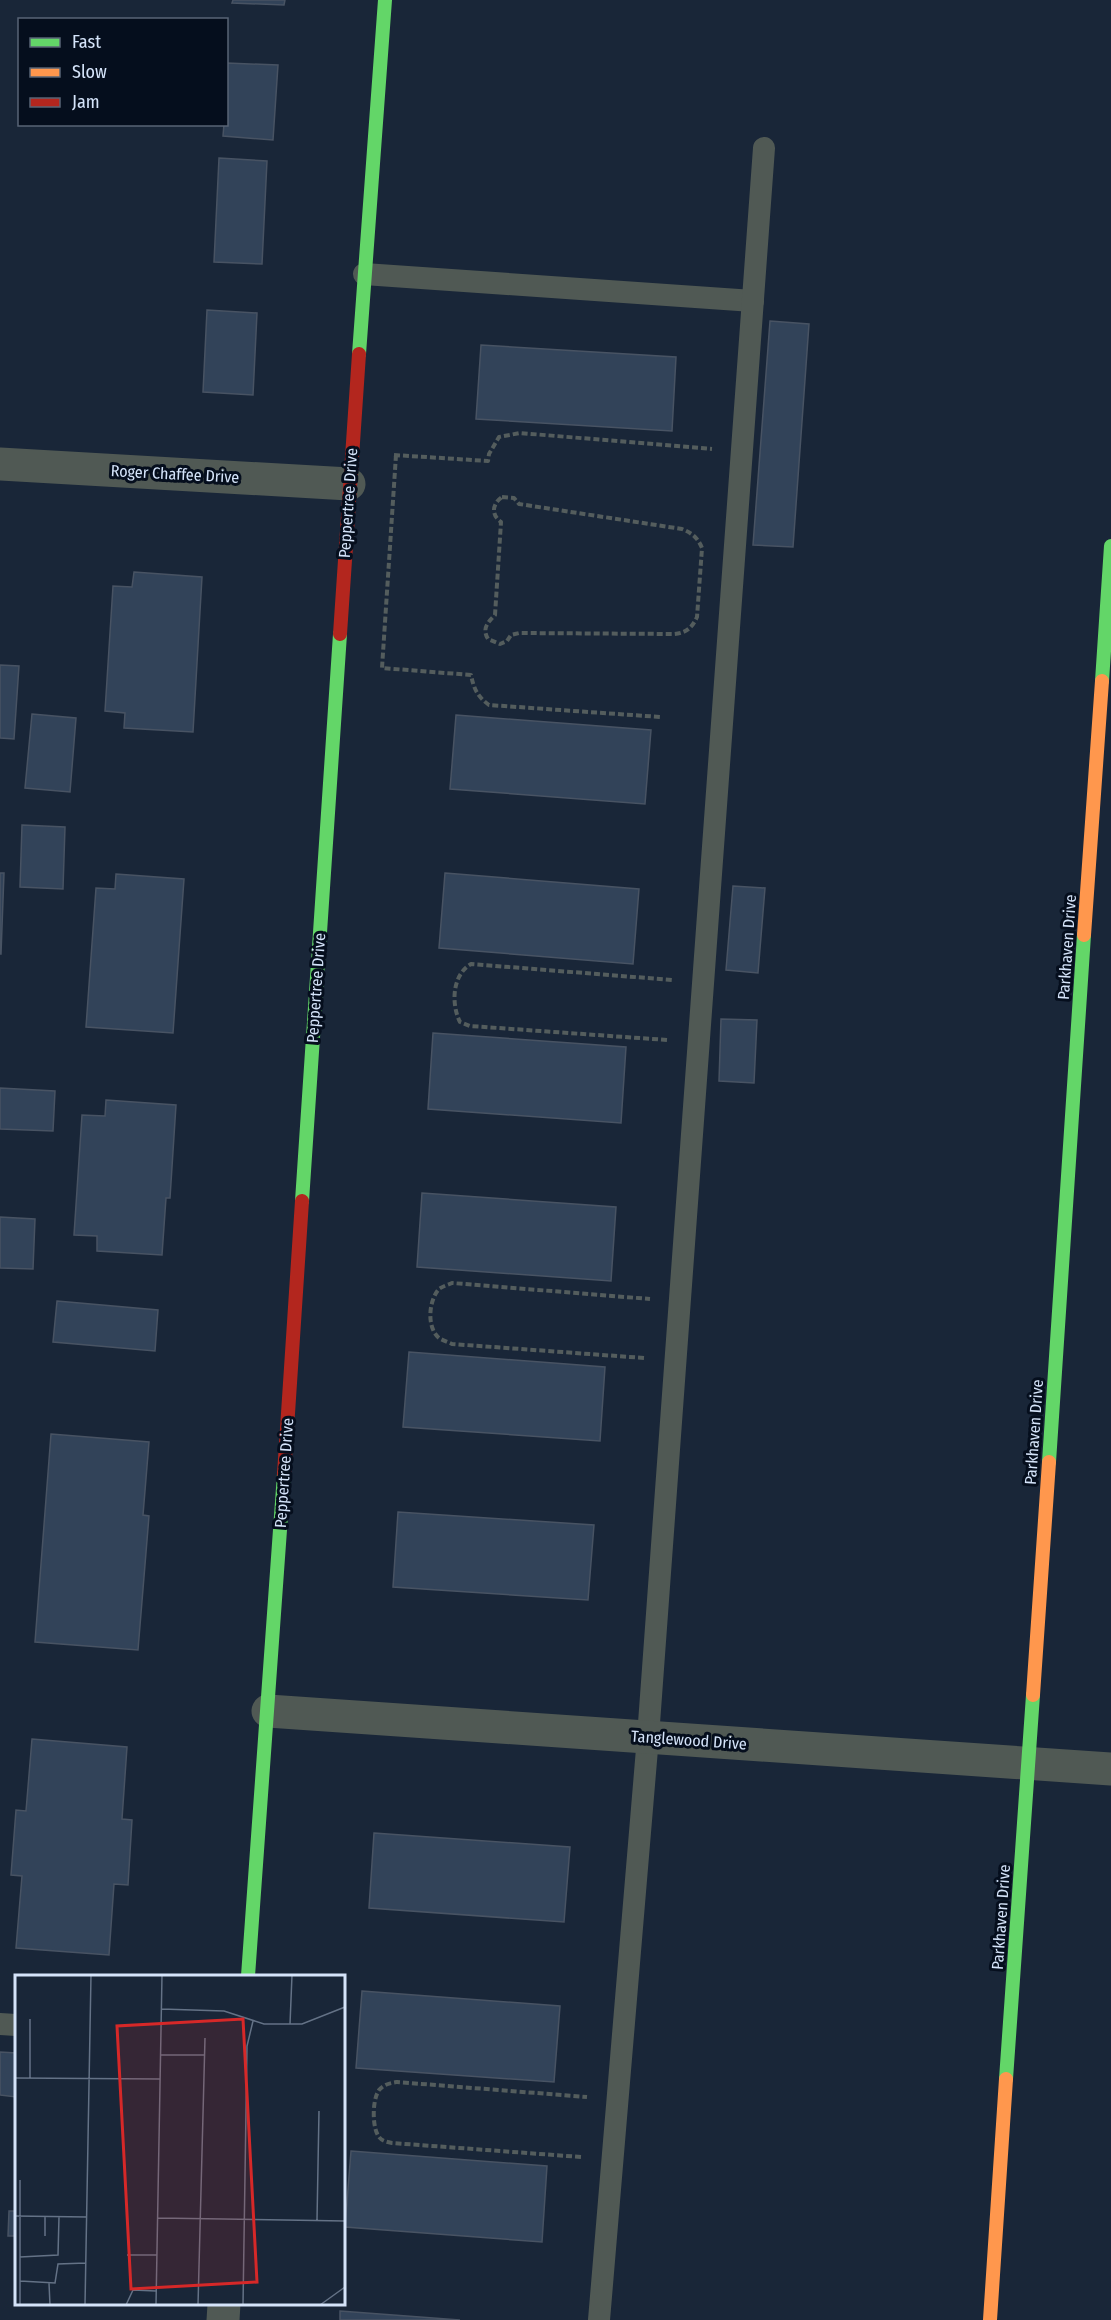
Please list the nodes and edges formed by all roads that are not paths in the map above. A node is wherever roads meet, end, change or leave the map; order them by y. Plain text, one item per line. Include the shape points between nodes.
1 (384, 0) edge
2 (764, 148) dead end
3 (364, 274) junction
4 (753, 301) junction
5 (0, 464) edge
6 (350, 468) junction
7 (1111, 546) edge
8 (268, 1711) junction
9 (648, 1737) junction
10 (1028, 1764) junction
11 (1111, 1769) edge
12 (248, 1975) edge
13 (0, 2024) edge
14 (15, 2025) edge
15 (224, 2305) edge
16 (223, 2320) edge
17 (599, 2320) edge
18 (990, 2320) edge

1 - 3 street, Peppertree Drive
2 - 4 lane
3 - 4 lane
3 - 6 street, Peppertree Drive
4 - 9 lane
5 - 6 street, Roger Chaffee Drive
6 - 8 street, Peppertree Drive
7 - 10 street, Parkhaven Drive
8 - 9 street, Tanglewood Drive
8 - 12 street, Peppertree Drive
9 - 10 street, Tanglewood Drive
9 - 17 lane
10 - 11 street, Tanglewood Drive
10 - 18 street, Parkhaven Drive
13 - 14 lane
15 - 16 street

